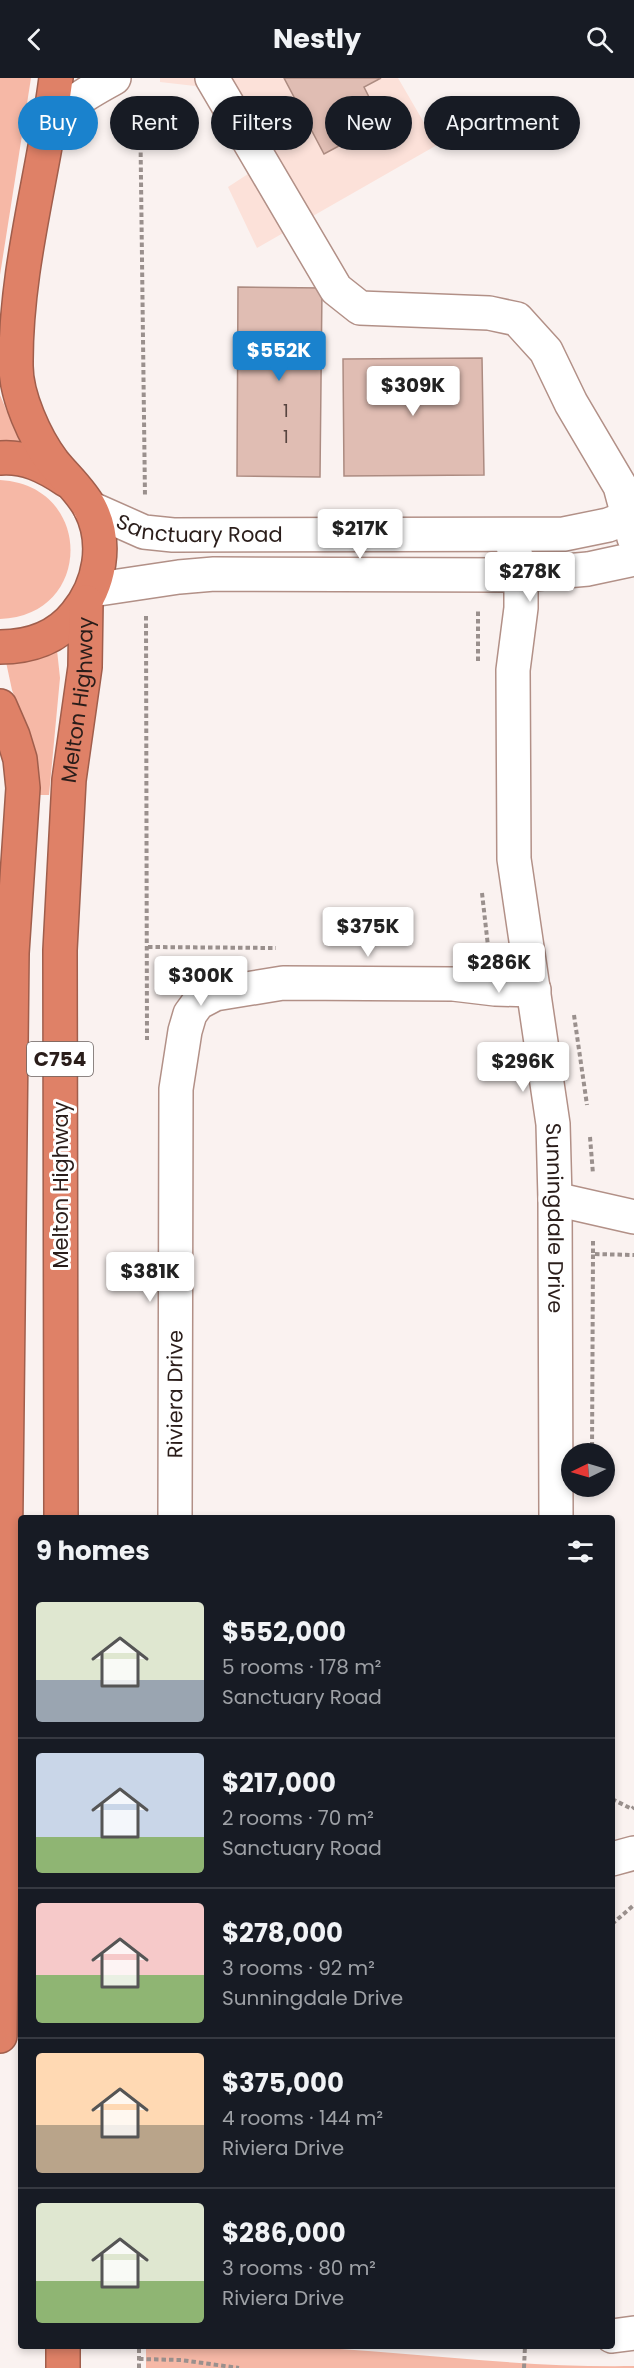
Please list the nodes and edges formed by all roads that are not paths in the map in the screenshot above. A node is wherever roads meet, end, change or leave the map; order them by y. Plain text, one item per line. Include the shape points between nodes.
1 (56, 78) edge
2 (212, 78) edge
3 (127, 83) edge
4 (54, 96) edge
5 (85, 96) edge
6 (47, 150) edge
7 (0, 458) edge
8 (81, 496) junction
9 (633, 523) edge
10 (510, 535) junction
11 (634, 559) edge
12 (511, 575) junction
13 (89, 596) junction
14 (0, 647) edge
15 (0, 706) edge
16 (528, 956) junction
17 (453, 984) junction
18 (534, 990) junction
19 (555, 1214) junction
20 (634, 1219) edge
21 (61, 1515) edge
22 (174, 1515) edge
23 (556, 1515) edge
24 (0, 2036) edge
25 (634, 2333) edge
26 (615, 2336) edge
27 (63, 2349) edge
28 (63, 2368) edge

1 - 4 highway, Melton Highway / C754
2 - 9 street via 336,289 360,308 489,313 517,319 546,351 571,403 620,486
3 - 5 street
6 - 8 highway, Melton Highway / C754 via 22,278 16,368 32,427
7 - 8 highway via 14,457 45,465
8 - 10 street, Sanctuary Road via 144,532 173,535
8 - 13 highway, Melton Highway / C754 via 99,535 100,563
9 - 10 street, Sanctuary Road via 564,534
10 - 12 street, Sunningdale Drive
11 - 12 street, Sanctuary Road via 588,569
12 - 13 street, Sanctuary Road via 214,574 144,583
12 - 16 street, Sunningdale Drive via 521,608 513,670 514,859
13 - 14 highway, Melton Highway / C754 via 68,624 45,639 19,647
13 - 21 highway, Melton Highway / C754 via 85,667 69,780 60,950
15 - 24 highway, C754 via 20,759 23,788 12,953
16 - 17 street, Riviera Drive
16 - 18 street, Sunningdale Drive
17 - 18 street, Riviera Drive
17 - 22 street, Riviera Drive via 283,984 215,994 198,1002 190,1014 176,1089
18 - 19 street, Sunningdale Drive via 553,1124
19 - 20 street via 593,1229
19 - 23 street, Sunningdale Drive
25 - 26 street
27 - 28 highway

